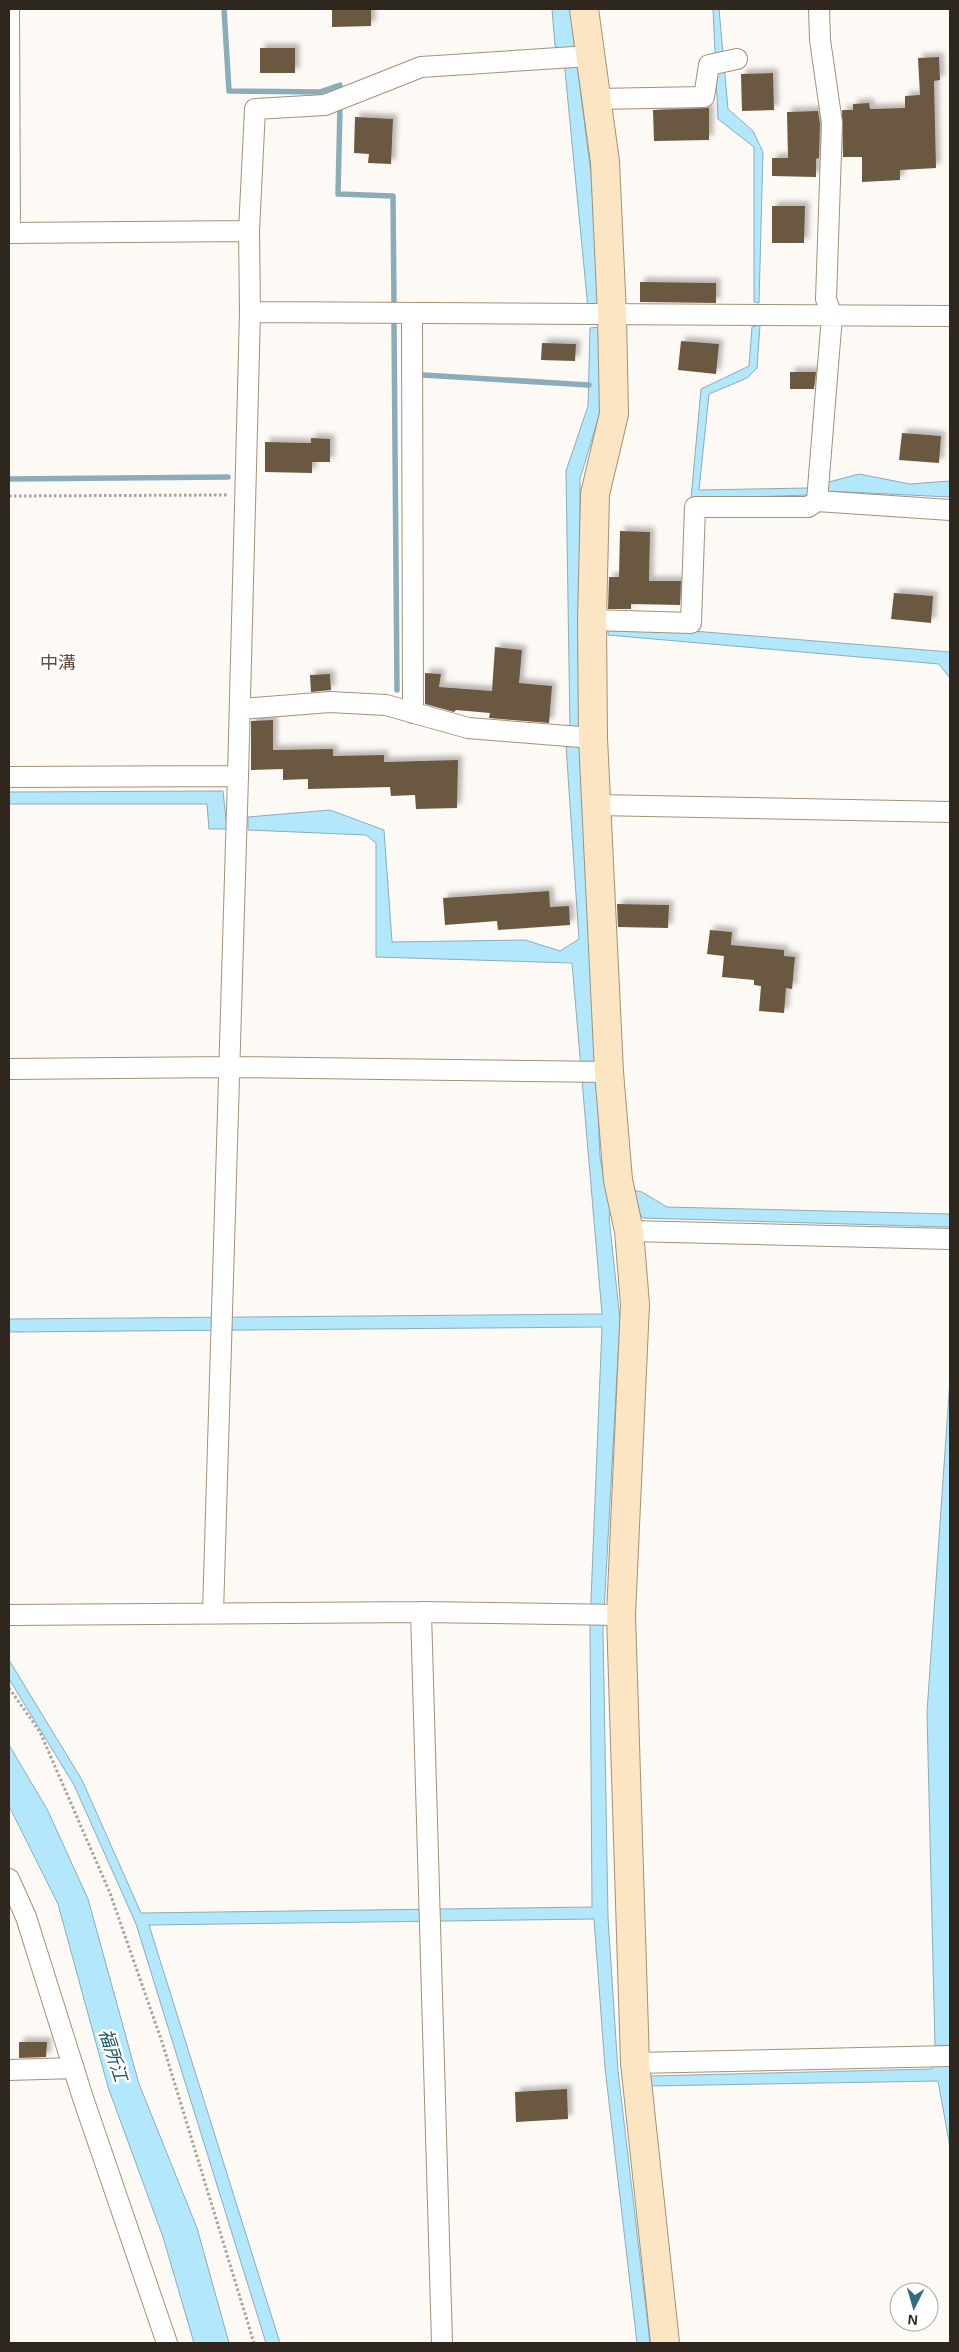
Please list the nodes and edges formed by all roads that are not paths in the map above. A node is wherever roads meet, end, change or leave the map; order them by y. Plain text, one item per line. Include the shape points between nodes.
1 (9, 9) edge
2 (584, 9) edge
3 (819, 9) edge
4 (589, 56) junction
5 (738, 59) dead end
6 (596, 99) junction
7 (249, 231) junction
8 (9, 233) edge
9 (250, 312) junction
10 (412, 314) junction
11 (612, 315) junction
12 (832, 316) junction
13 (950, 316) edge
14 (817, 501) junction
15 (950, 510) edge
16 (592, 620) junction
17 (240, 709) junction
18 (413, 713) junction
19 (593, 738) junction
20 (238, 776) junction
21 (9, 777) edge
22 (596, 805) junction
23 (950, 812) edge
24 (230, 1067) junction
25 (9, 1069) edge
26 (609, 1072) junction
27 (627, 1220) junction
28 (950, 1239) edge
29 (421, 1612) junction
30 (213, 1613) junction
31 (9, 1615) edge
32 (621, 1615) junction
33 (9, 1879) edge
34 (950, 2056) edge
35 (635, 2063) junction
36 (74, 2068) junction
37 (9, 2070) edge
38 (167, 2343) edge
39 (442, 2343) edge
40 (665, 2343) edge

1 - 8 street
2 - 4 street
3 - 12 street via 820,40 832,123 826,299
4 - 6 street
4 - 7 street via 421,67 325,105 255,109
5 - 6 street via 709,65 704,97
6 - 11 street via 605,162
7 - 8 street
7 - 9 street
9 - 10 street
9 - 17 street
10 - 11 street
10 - 18 street
11 - 12 street
11 - 16 street via 614,414 595,494
12 - 13 street
12 - 14 street
14 - 15 street
14 - 16 street via 808,508 695,507 691,623
16 - 19 street
17 - 18 street via 330,702 386,705
17 - 20 street
18 - 19 street via 468,728
19 - 22 street
20 - 21 street
20 - 24 street
22 - 23 street
22 - 26 street
24 - 25 street
24 - 26 street
24 - 30 street
26 - 27 street via 618,1180
27 - 28 street
27 - 32 street via 635,1304
29 - 30 street
29 - 32 street
29 - 39 street
30 - 31 street
32 - 35 street
33 - 36 street via 26,1917
34 - 35 street
35 - 40 street
36 - 37 street
36 - 38 street

